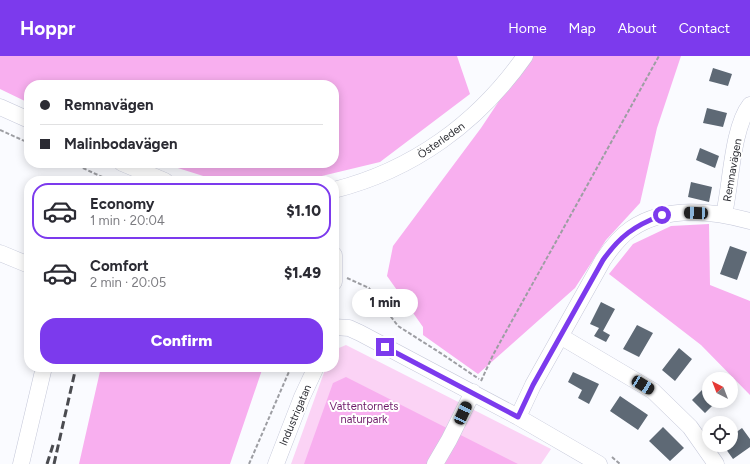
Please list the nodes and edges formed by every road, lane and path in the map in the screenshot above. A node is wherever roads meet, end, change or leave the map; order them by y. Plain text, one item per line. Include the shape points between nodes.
1 (524, 56) edge
2 (659, 56) edge
3 (750, 105) edge
4 (0, 107) edge
5 (24, 118) edge
6 (0, 130) edge
7 (24, 141) edge
8 (83, 168) edge
9 (134, 168) edge
10 (100, 176) edge
11 (153, 176) edge
12 (339, 188) edge
13 (724, 214) junction
14 (750, 221) edge
15 (0, 253) edge
16 (24, 263) edge
17 (339, 278) edge
18 (339, 327) edge
19 (560, 336) junction
20 (43, 372) edge
21 (289, 372) edge
22 (314, 372) edge
23 (473, 392) junction
24 (518, 417) junction
25 (21, 464) edge
26 (248, 464) edge
27 (276, 464) edge
28 (435, 464) edge
29 (599, 464) edge
30 (716, 464) edge

1 - 12 street, Österleden via 490,100 446,139 381,175
2 - 17 path via 481,381 398,326 369,288 350,279
3 - 13 street, Remnavägen via 739,130
4 - 5 street
6 - 7 path
8 - 10 path
9 - 11 street
13 - 14 street, Remnavägen
13 - 19 street, Remnavägen via 662,215 631,229 615,243 603,260
15 - 16 street
18 - 23 street via 360,333
19 - 24 street, Remnavägen
19 - 30 street via 653,392 690,427
20 - 25 street
21 - 26 path
22 - 27 street, Industrigatan
23 - 24 street
23 - 28 street
24 - 29 street

